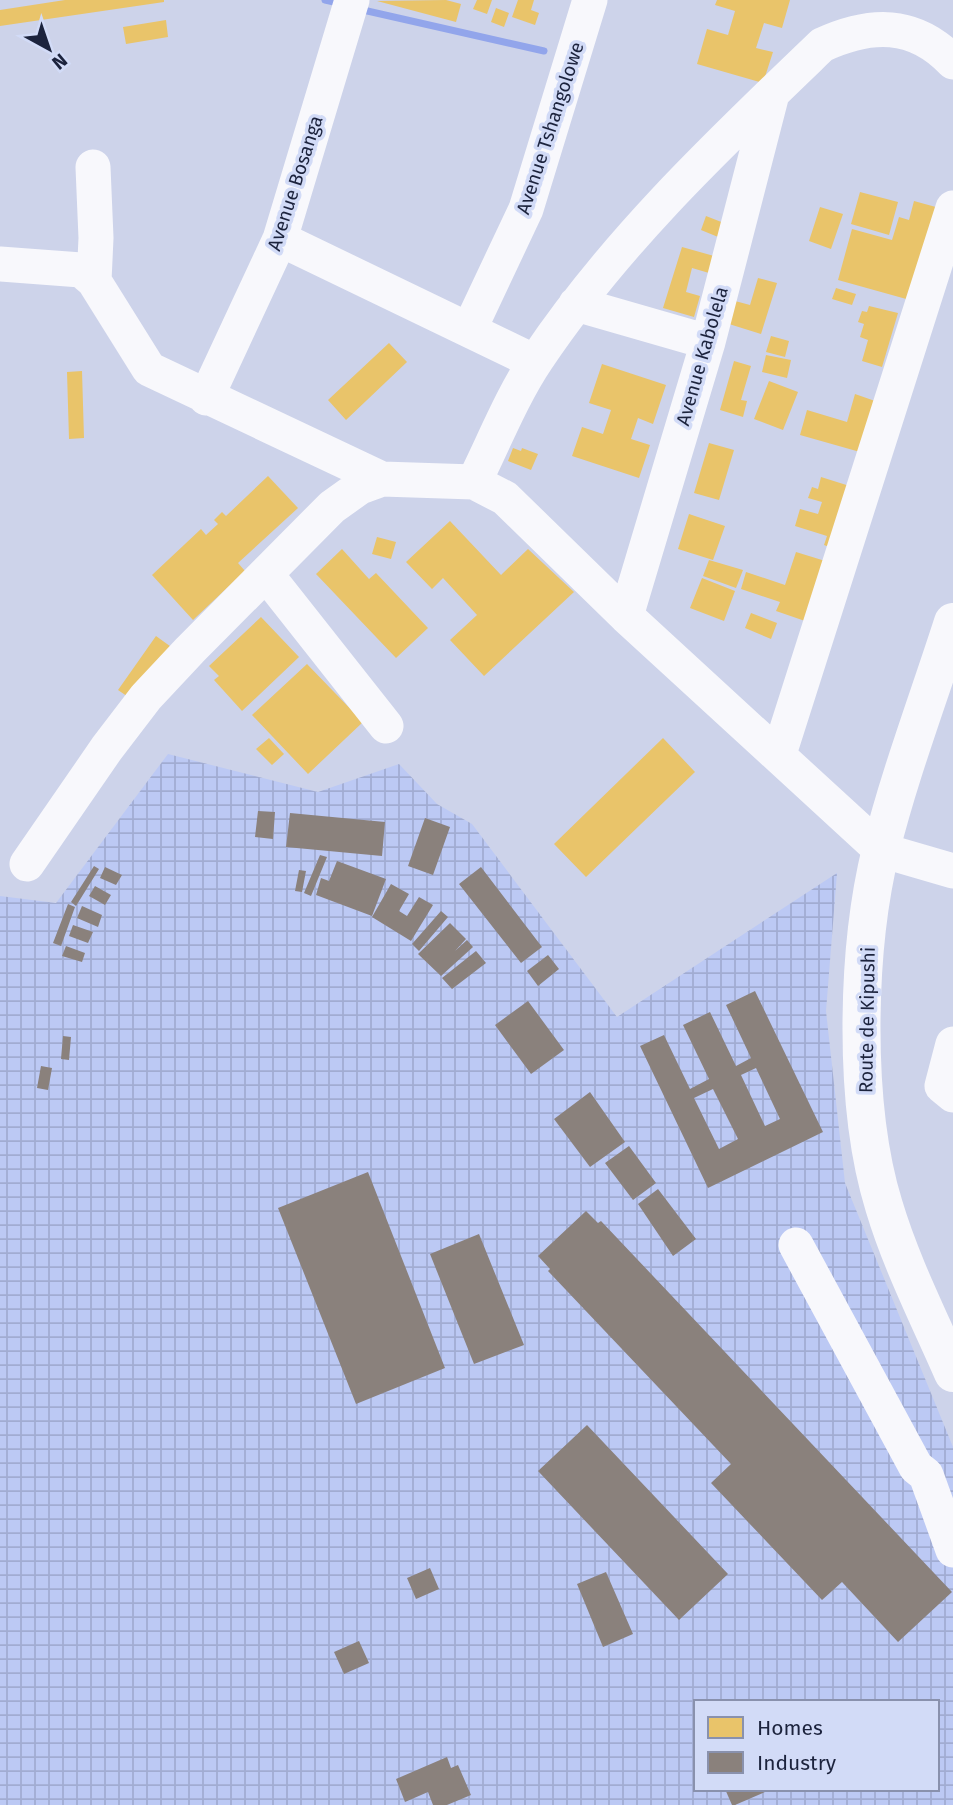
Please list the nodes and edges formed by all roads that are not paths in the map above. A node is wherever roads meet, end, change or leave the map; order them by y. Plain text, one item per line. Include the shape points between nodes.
1 (352, 0) edge
2 (590, 0) edge
3 (953, 62) edge
4 (772, 94) junction
5 (93, 167) dead end
6 (953, 208) edge
7 (280, 239) junction
8 (0, 264) edge
9 (94, 281) junction
10 (576, 304) junction
11 (469, 330) junction
12 (708, 342) junction
13 (535, 362) junction
14 (206, 398) junction
15 (382, 479) junction
16 (474, 482) junction
17 (265, 574) junction
18 (626, 616) junction
19 (953, 622) edge
20 (386, 726) dead end
21 (779, 754) junction
22 (881, 850) junction
23 (27, 864) dead end
24 (953, 871) edge
25 (953, 1044) edge
26 (947, 1091) edge
27 (796, 1245) dead end
28 (939, 1316) edge
29 (953, 1373) edge
30 (939, 1473) edge
31 (953, 1550) edge

1 - 7 street, Avenue Bosanga
2 - 11 street, Avenue Tshangolowe via 526,209
3 - 4 street via 929,41 882,27 852,32 822,45
4 - 10 street via 629,239
4 - 12 street, Avenue Kabolela
5 - 9 street
6 - 21 street
7 - 11 street
7 - 14 street, Avenue Bosanga
8 - 9 street via 81,270
9 - 14 street via 149,369
10 - 12 street
10 - 13 street
11 - 13 street
12 - 18 street, Avenue Kabolela
13 - 16 street
14 - 15 street
15 - 16 street
15 - 17 street via 344,496
16 - 18 street via 505,498
17 - 20 street
17 - 23 street via 146,697
18 - 21 street
19 - 22 highway, Route de Kipushi
21 - 22 street
22 - 24 street
22 - 28 highway, Route de Kipushi via 864,963 863,1085 871,1150 884,1207
25 - 26 street
27 - 30 street via 916,1467
28 - 29 highway, Route de Kipushi
30 - 31 street

